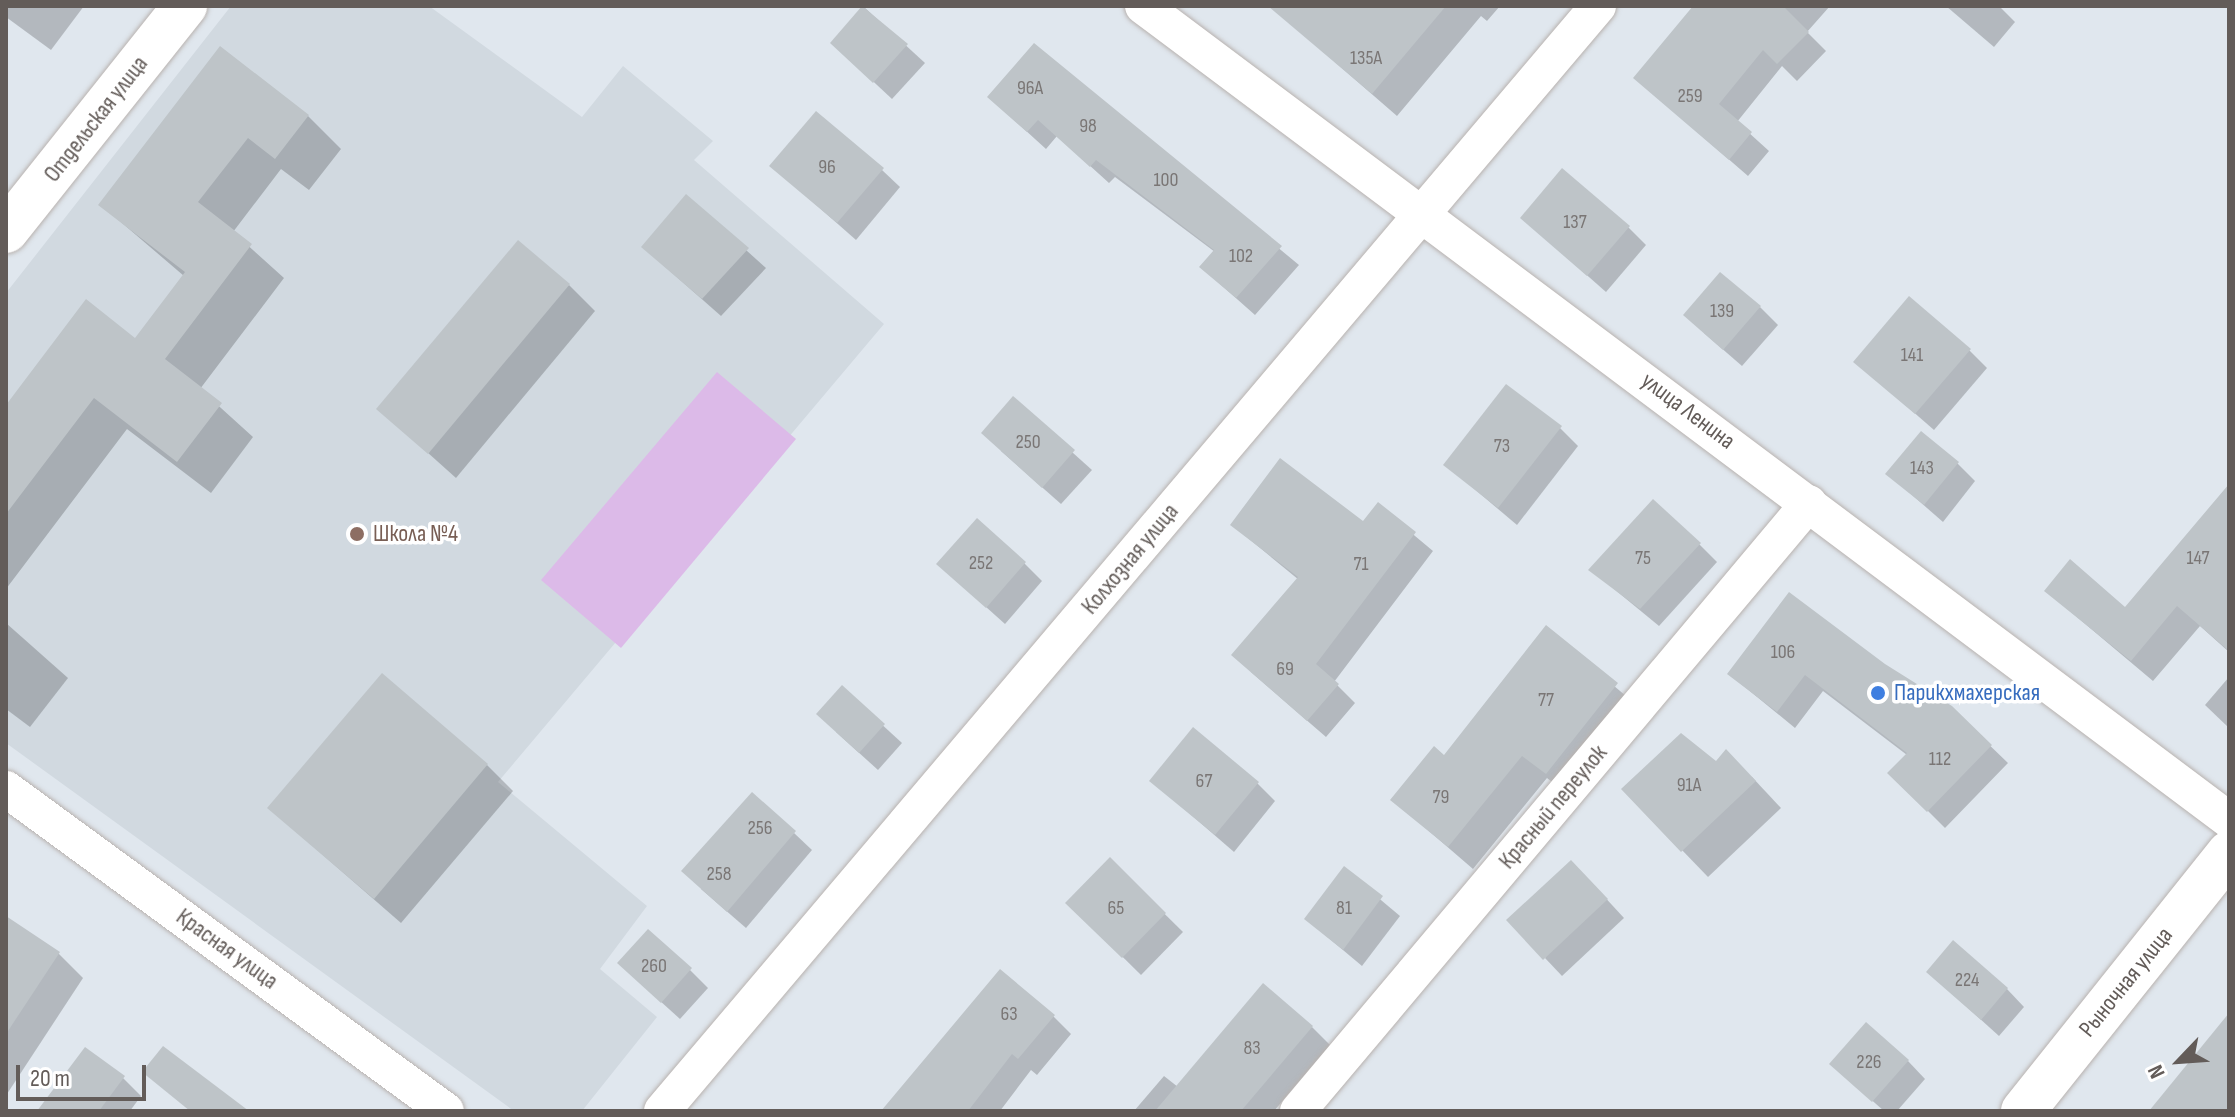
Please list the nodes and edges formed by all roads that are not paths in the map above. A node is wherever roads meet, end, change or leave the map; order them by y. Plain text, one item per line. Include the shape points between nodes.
1 (185, 6) edge
2 (1143, 6) edge
3 (1598, 6) edge
4 (1424, 212) junction
5 (6, 231) edge
6 (1809, 503) junction
7 (6, 789) edge
8 (2229, 820) edge
9 (2229, 853) edge
10 (446, 1111) edge
11 (662, 1111) edge
12 (1298, 1111) edge
13 (2023, 1111) edge

1 - 5 street, Отдельская улица
2 - 4 street, улица Ленина
3 - 4 street, Колхозная улица
4 - 6 street, улица Ленина
4 - 11 street, Колхозная улица
6 - 8 street, улица Ленина
6 - 12 street, Красный переулок
7 - 10 street, Красная улица
9 - 13 street, Рыночная улица

